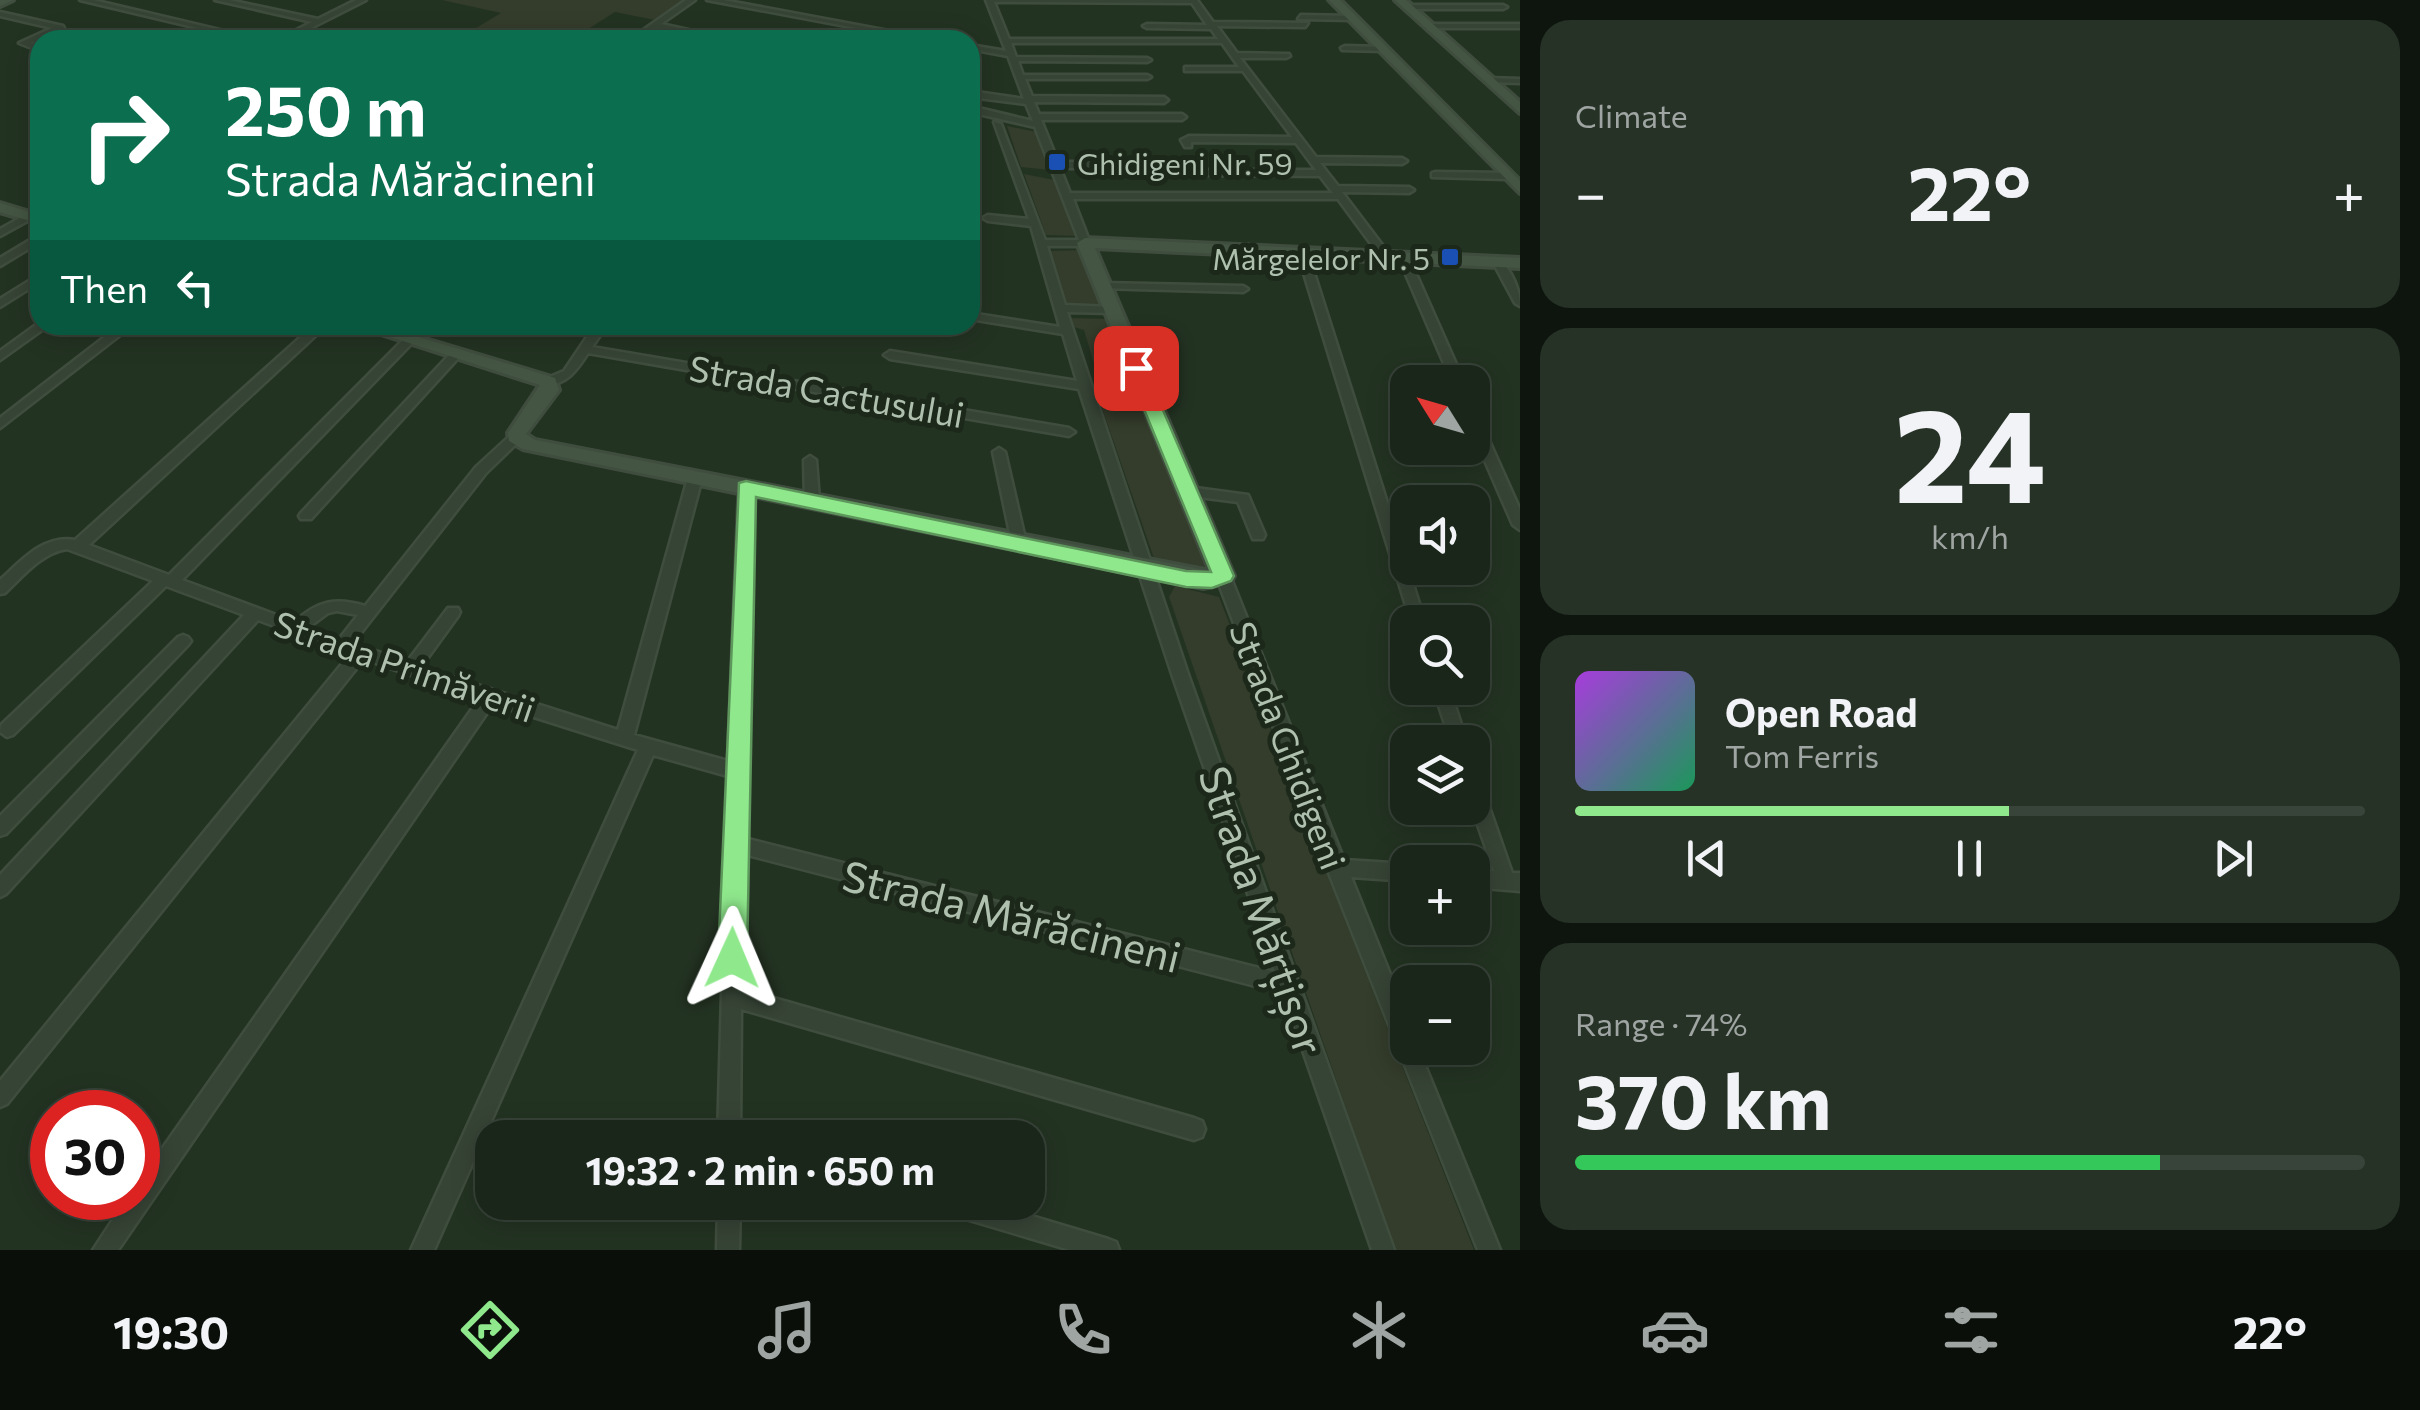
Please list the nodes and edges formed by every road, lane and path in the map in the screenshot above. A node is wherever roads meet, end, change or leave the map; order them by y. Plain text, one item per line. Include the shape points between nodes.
1 (8, 0) edge
2 (84, 0) edge
3 (219, 0) edge
4 (690, 0) edge
5 (711, 0) edge
6 (990, 0) edge
7 (1194, 0) edge
8 (1334, 0) edge
9 (356, 1) edge
10 (0, 3) edge
11 (1404, 4) edge
12 (1503, 8) dead end
13 (0, 14) edge
14 (1353, 18) junction
15 (318, 22) junction
16 (654, 25) junction
17 (1212, 25) junction
18 (1147, 26) dead end
19 (1429, 26) junction
20 (1520, 26) edge
21 (55, 30) edge
22 (214, 30) edge
23 (302, 30) edge
24 (647, 30) edge
25 (679, 30) edge
26 (878, 30) edge
27 (1223, 41) junction
28 (1007, 42) junction
29 (1126, 44) dead end
30 (1345, 48) dead end
31 (980, 49) edge
32 (1384, 49) junction
33 (1233, 55) junction
34 (1286, 56) dead end
35 (1012, 57) junction
36 (1147, 60) dead end
37 (1188, 69) dead end
38 (1248, 74) junction
39 (1020, 77) junction
40 (1147, 77) dead end
41 (1201, 78) dead end
42 (1488, 80) junction
43 (1520, 81) edge
44 (980, 91) edge
45 (1028, 97) junction
46 (1164, 100) dead end
47 (1519, 107) edge
48 (980, 111) edge
49 (1182, 117) dead end
50 (980, 121) edge
51 (998, 124) junction
52 (1038, 124) junction
53 (1298, 140) junction
54 (1188, 146) dead end
55 (1313, 160) junction
56 (1402, 161) dead end
57 (1054, 165) junction
58 (1176, 165) dead end
59 (1322, 172) junction
60 (1204, 173) dead end
61 (1435, 175) dead end
62 (1507, 176) junction
63 (1520, 189) edge
64 (1409, 190) dead end
65 (1337, 192) junction
66 (1066, 196) junction
67 (0, 207) edge
68 (30, 214) edge
69 (988, 218) dead end
70 (30, 219) edge
71 (1036, 223) junction
72 (0, 234) edge
73 (1042, 243) junction
74 (30, 244) edge
75 (1085, 244) junction
76 (1304, 254) junction
77 (1395, 258) junction
78 (1498, 262) junction
79 (0, 263) edge
80 (1520, 263) edge
81 (30, 284) edge
82 (1102, 286) junction
83 (1243, 289) dead end
84 (1520, 303) edge
85 (0, 304) edge
86 (1061, 308) junction
87 (1112, 310) junction
88 (980, 317) edge
89 (1067, 330) junction
90 (30, 335) edge
91 (115, 335) edge
92 (309, 335) edge
93 (393, 335) edge
94 (594, 335) edge
95 (409, 340) junction
96 (585, 349) junction
97 (456, 354) junction
98 (890, 355) dead end
99 (0, 356) edge
100 (1449, 365) edge
101 (550, 382) junction
102 (1084, 386) junction
103 (0, 424) edge
104 (1070, 432) dead end
105 (516, 437) junction
106 (999, 452) dead end
107 (1490, 457) edge
108 (810, 460) dead end
109 (695, 478) junction
110 (746, 488) junction
111 (1188, 492) junction
112 (812, 500) junction
113 (306, 516) dead end
114 (1520, 525) edge
115 (1258, 536) dead end
116 (1019, 543) junction
117 (78, 546) junction
118 (1146, 570) junction
119 (1223, 576) junction
120 (167, 580) junction
121 (0, 589) edge
122 (1412, 605) edge
123 (453, 612) dead end
124 (369, 613) junction
125 (255, 614) junction
126 (297, 630) junction
127 (184, 640) dead end
128 (351, 650) junction
129 (410, 669) junction
130 (490, 696) junction
131 (6, 730) dead end
132 (624, 740) junction
133 (648, 747) junction
134 (736, 771) junction
135 (1490, 825) edge
136 (0, 828) edge
137 (735, 844) junction
138 (1336, 868) junction
139 (1390, 872) edge
140 (1513, 881) edge
141 (0, 888) edge
142 (1289, 985) junction
143 (732, 996) junction
144 (1390, 1002) edge
145 (1415, 1065) edge
146 (0, 1097) edge
147 (729, 1120) edge
148 (1194, 1129) dead end
149 (729, 1220) edge
150 (1007, 1220) edge
151 (104, 1250) edge
152 (422, 1250) edge
153 (728, 1250) edge
154 (1108, 1250) edge
155 (1383, 1250) edge
156 (1489, 1250) edge

1 - 10 street
2 - 22 street
3 - 15 street
4 - 16 street
5 - 26 street
6 - 7 street
6 - 28 street, Strada Ghidigeni
7 - 17 street
8 - 14 street
9 - 15 street
11 - 12 street
11 - 19 street
13 - 21 street via 60,28
14 - 17 street
14 - 32 street
15 - 23 street
16 - 24 street
16 - 25 street
17 - 18 street
17 - 27 street
19 - 20 street
19 - 42 street
27 - 28 street
27 - 33 street
28 - 29 street
28 - 35 street, Strada Ghidigeni
30 - 32 street
31 - 35 street
32 - 62 street
33 - 34 street
33 - 38 street
35 - 36 street
35 - 39 street, Strada Ghidigeni
37 - 38 street
38 - 41 street
38 - 53 street
39 - 40 street
39 - 45 street, Strada Ghidigeni
42 - 43 street
42 - 47 street
44 - 45 street
45 - 46 street
45 - 52 street, Strada Ghidigeni
48 - 52 street
49 - 52 street
50 - 51 street
51 - 52 street
51 - 71 street, Strada Mărțișor
52 - 57 street, Strada Ghidigeni
53 - 54 street via 1189,139
53 - 55 street
55 - 56 street
55 - 59 street
57 - 58 street
57 - 66 street, Strada Ghidigeni
59 - 60 street
59 - 65 street
61 - 62 street
62 - 63 street
64 - 65 street
65 - 66 street
65 - 77 street
66 - 75 street, Strada Ghidigeni
67 - 68 street
69 - 71 street
70 - 72 street
71 - 73 street, Strada Mărțișor
73 - 75 street
73 - 86 street, Strada Mărțișor
74 - 79 street
75 - 76 street
75 - 82 street, Strada Ghidigeni
76 - 77 street
76 - 122 street
77 - 78 street
77 - 100 street
78 - 80 street
78 - 84 street
81 - 85 street
82 - 83 street
82 - 87 street, Strada Ghidigeni
86 - 87 street
86 - 89 street, Strada Mărțișor
87 - 111 street, Strada Ghidigeni
88 - 89 street
89 - 102 street, Strada Mărțișor
90 - 99 street
91 - 103 street
92 - 117 street
93 - 95 street
94 - 96 street
95 - 97 street
95 - 120 street
96 - 101 street via 568,374
96 - 104 street, Strada Cactusului
97 - 101 street
97 - 113 street
98 - 102 street
101 - 105 street
102 - 118 street, Strada Mărțișor
105 - 109 street
105 - 124 street via 480,470
106 - 116 street
107 - 114 street
108 - 112 street
109 - 110 street
109 - 132 street
110 - 112 street
110 - 134 street
111 - 115 street via 1243,498
111 - 119 street, Strada Ghidigeni
112 - 116 street
116 - 118 street
117 - 120 street, Strada Primăverii
117 - 121 street via 47,548
118 - 119 street via 1186,579
118 - 142 street, Strada Mărțișor
119 - 138 street, Strada Ghidigeni
120 - 125 street, Strada Primăverii
120 - 131 street
123 - 129 street
124 - 126 street via 334,604
124 - 128 street
125 - 126 street, Strada Primăverii
125 - 141 street
126 - 128 street, Strada Primăverii
127 - 136 street
128 - 129 street, Strada Primăverii
128 - 146 street
129 - 130 street, Strada Primăverii
130 - 132 street, Strada Primăverii
130 - 151 street
132 - 133 street, Strada Primăverii
133 - 134 street, Strada Primăverii
133 - 152 street
134 - 137 street
135 - 140 street
137 - 142 street, Strada Mărăcineni
137 - 143 street
138 - 139 street
138 - 144 street, Strada Ghidigeni
142 - 155 street, Strada Mărțișor
143 - 147 street
143 - 148 street
145 - 156 street, Strada Ghidigeni
149 - 153 street
150 - 154 street

